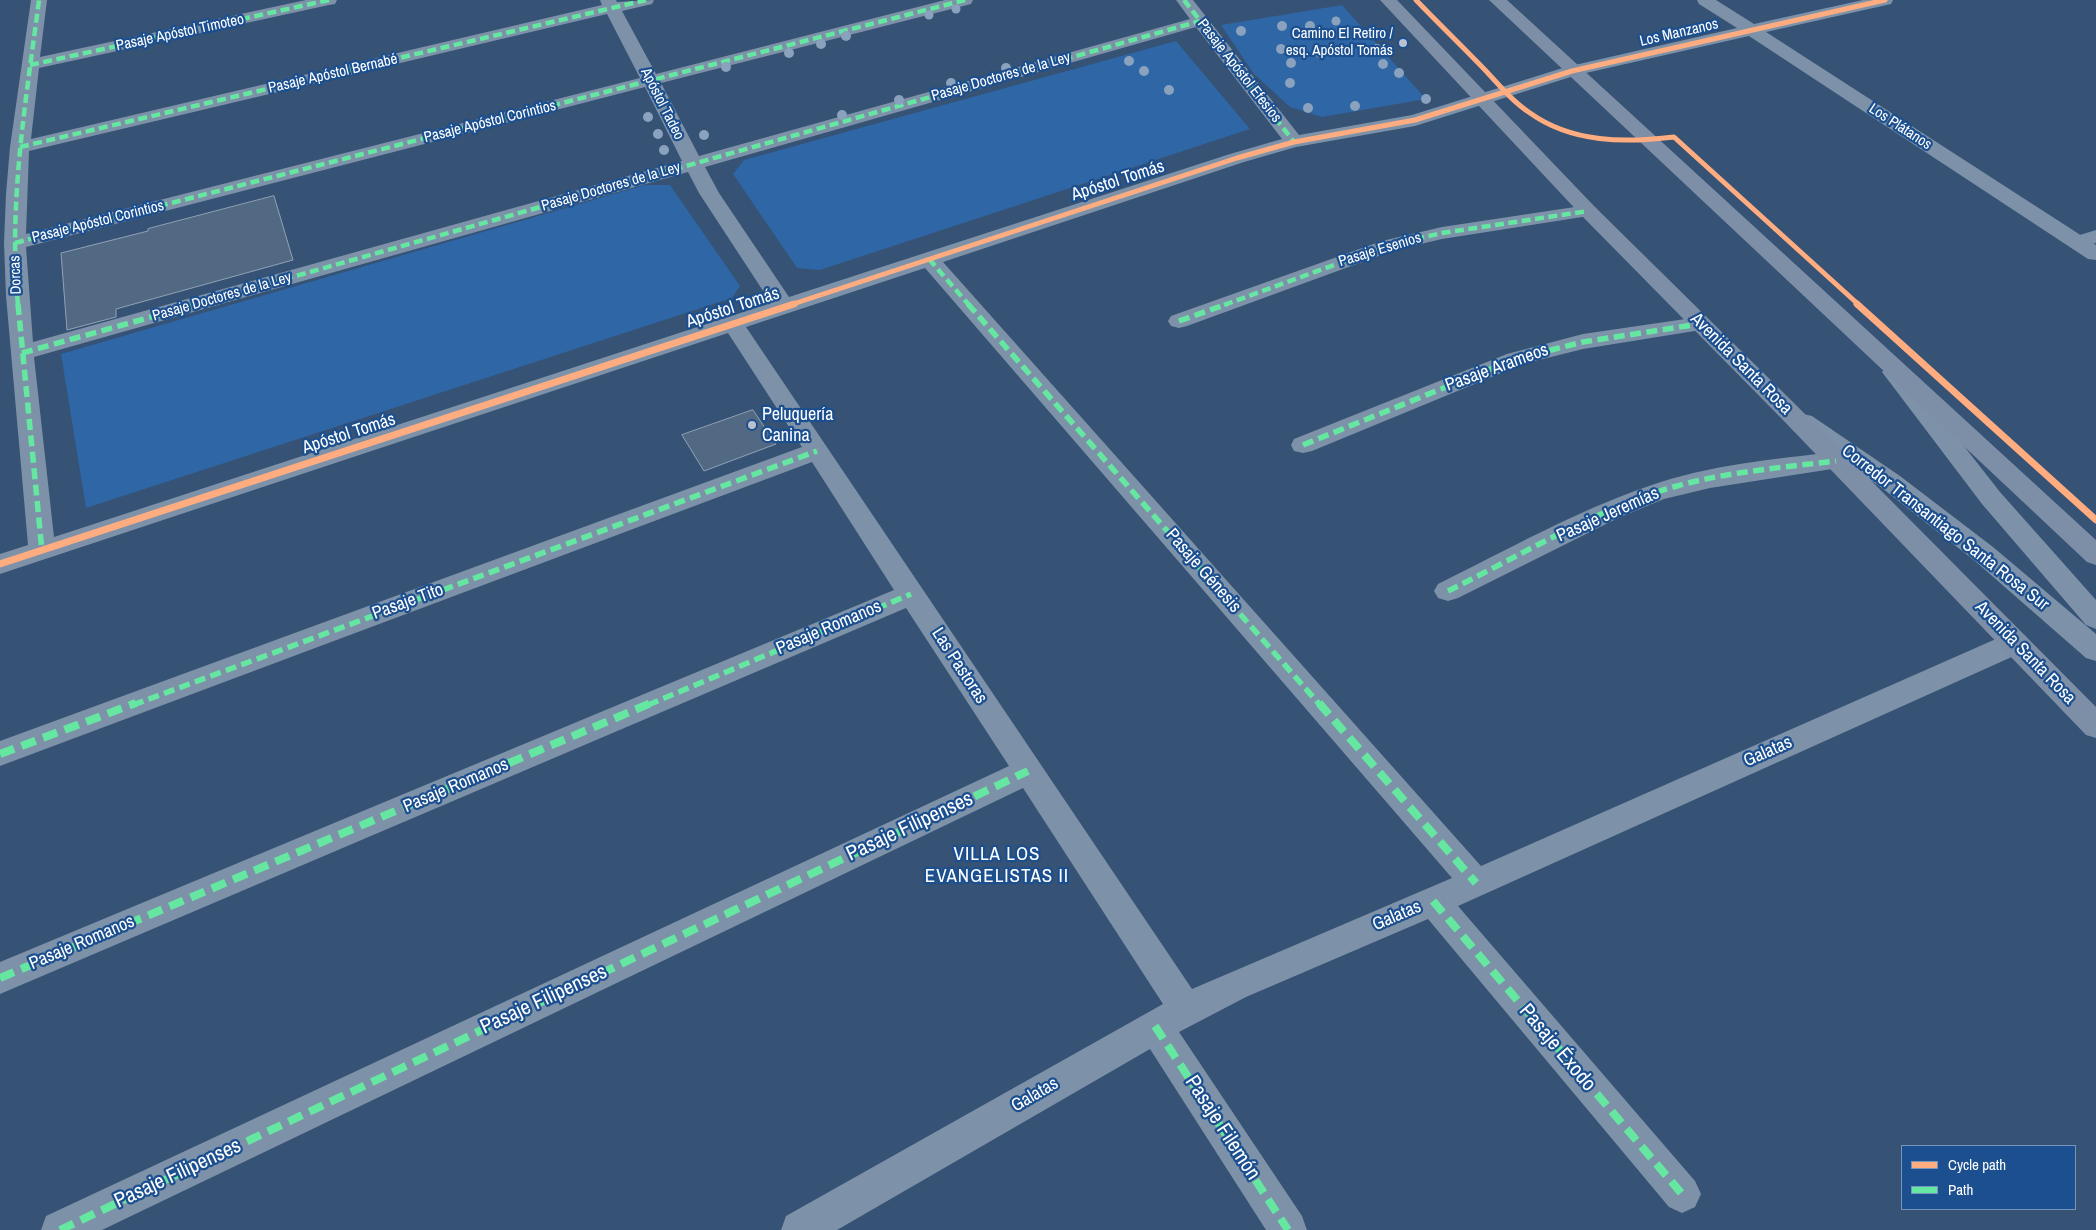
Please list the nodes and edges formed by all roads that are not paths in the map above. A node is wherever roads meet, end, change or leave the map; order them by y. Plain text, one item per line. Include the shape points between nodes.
1 (39, 0) edge
2 (330, 0) edge
3 (646, 0) edge
4 (965, 0) edge
5 (1184, 0) edge
6 (1388, 0) edge
7 (1497, 0) edge
8 (1705, 0) edge
9 (1885, 0) edge
10 (610, 4) edge
11 (1200, 21) junction
12 (1751, 30) junction
13 (30, 66) junction
14 (1572, 71) junction
15 (650, 80) junction
16 (1482, 100) junction
17 (1294, 142) junction
18 (20, 147) junction
19 (693, 164) junction
20 (1588, 211) junction
21 (2087, 239) edge
22 (15, 243) junction
23 (2096, 254) edge
24 (929, 260) junction
25 (785, 307) junction
26 (1179, 321) dead end
27 (732, 324) junction
28 (1699, 324) junction
29 (22, 353) junction
30 (1889, 366) junction
31 (1789, 412) junction
32 (1303, 445) dead end
33 (817, 451) junction
34 (1836, 460) junction
35 (42, 551) junction
36 (2096, 555) edge
37 (0, 564) edge
38 (1448, 591) dead end
39 (911, 594) junction
40 (2096, 618) edge
41 (2015, 643) junction
42 (2096, 650) edge
43 (2096, 726) edge
44 (0, 754) edge
45 (1028, 770) junction
46 (1476, 882) junction
47 (1433, 901) junction
48 (0, 978) edge
49 (1186, 1009) junction
50 (1155, 1026) junction
51 (1682, 1194) dead end
52 (60, 1230) edge
53 (800, 1230) edge
54 (1288, 1230) edge

1 - 13 street, Dorcas
2 - 13 street, Pasaje Apóstol Timoteo
3 - 10 street, Pasaje Apóstol Bernabé
4 - 15 street, Pasaje Apóstol Corintios
5 - 11 street, Pasaje Apóstol Efesios
6 - 16 main road, Avenida Santa Rosa
7 - 14 main road
8 - 12 street, Los Plátanos
9 - 12 street, Los Manzanos
10 - 15 street, Apóstol Tadeo
10 - 18 street, Pasaje Apóstol Bernabé
11 - 17 street, Pasaje Apóstol Efesios
11 - 19 street, Pasaje Doctores de la Ley
12 - 14 street, Los Manzanos
12 - 21 street, Los Plátanos
13 - 18 street, Dorcas
14 - 16 street, Los Manzanos
14 - 30 main road
15 - 19 street, Apóstol Tadeo
15 - 22 street, Pasaje Apóstol Corintios
16 - 17 street, Apóstol Tomás via 1415,120
16 - 20 main road, Avenida Santa Rosa
17 - 24 street, Apóstol Tomás
18 - 22 street, Dorcas
19 - 25 street, Apóstol Tadeo
19 - 29 street, Pasaje Doctores de la Ley
20 - 26 street, Pasaje Esenios via 1442,233 1389,245
20 - 28 main road, Avenida Santa Rosa
21 - 23 street, Los Plátanos
22 - 29 street, Dorcas
24 - 25 street, Apóstol Tomás
24 - 46 street, Pasaje Génesis
25 - 27 street, Apóstol Tomás
27 - 33 street, Las Pastoras
27 - 35 street, Apóstol Tomás
28 - 31 main road, Avenida Santa Rosa
28 - 32 street, Pasaje Arameos via 1579,341 1546,349
29 - 35 street, Dorcas
30 - 36 main road
30 - 40 street, Corredor Transantiago Santa Rosa Sur via 1991,498
31 - 34 main road, Avenida Santa Rosa
31 - 42 street, Corredor Transantiago Santa Rosa Sur via 1891,482 1977,548
33 - 39 street, Las Pastoras
33 - 44 street, Pasaje Tito
34 - 38 street, Pasaje Jeremías via 1710,478 1658,492 1609,511
34 - 41 main road, Avenida Santa Rosa
35 - 37 street, Apóstol Tomás
39 - 45 street, Las Pastoras
39 - 48 street, Pasaje Romanos
41 - 43 main road, Avenida Santa Rosa
41 - 46 street, Galatas
45 - 49 street, Las Pastoras
45 - 52 street, Pasaje Filipenses
46 - 47 street, Galatas
47 - 49 street, Galatas
47 - 51 street, Pasaje Éxodo
49 - 50 street, Galatas
50 - 53 street, Galatas
50 - 54 street, Pasaje Filemón

